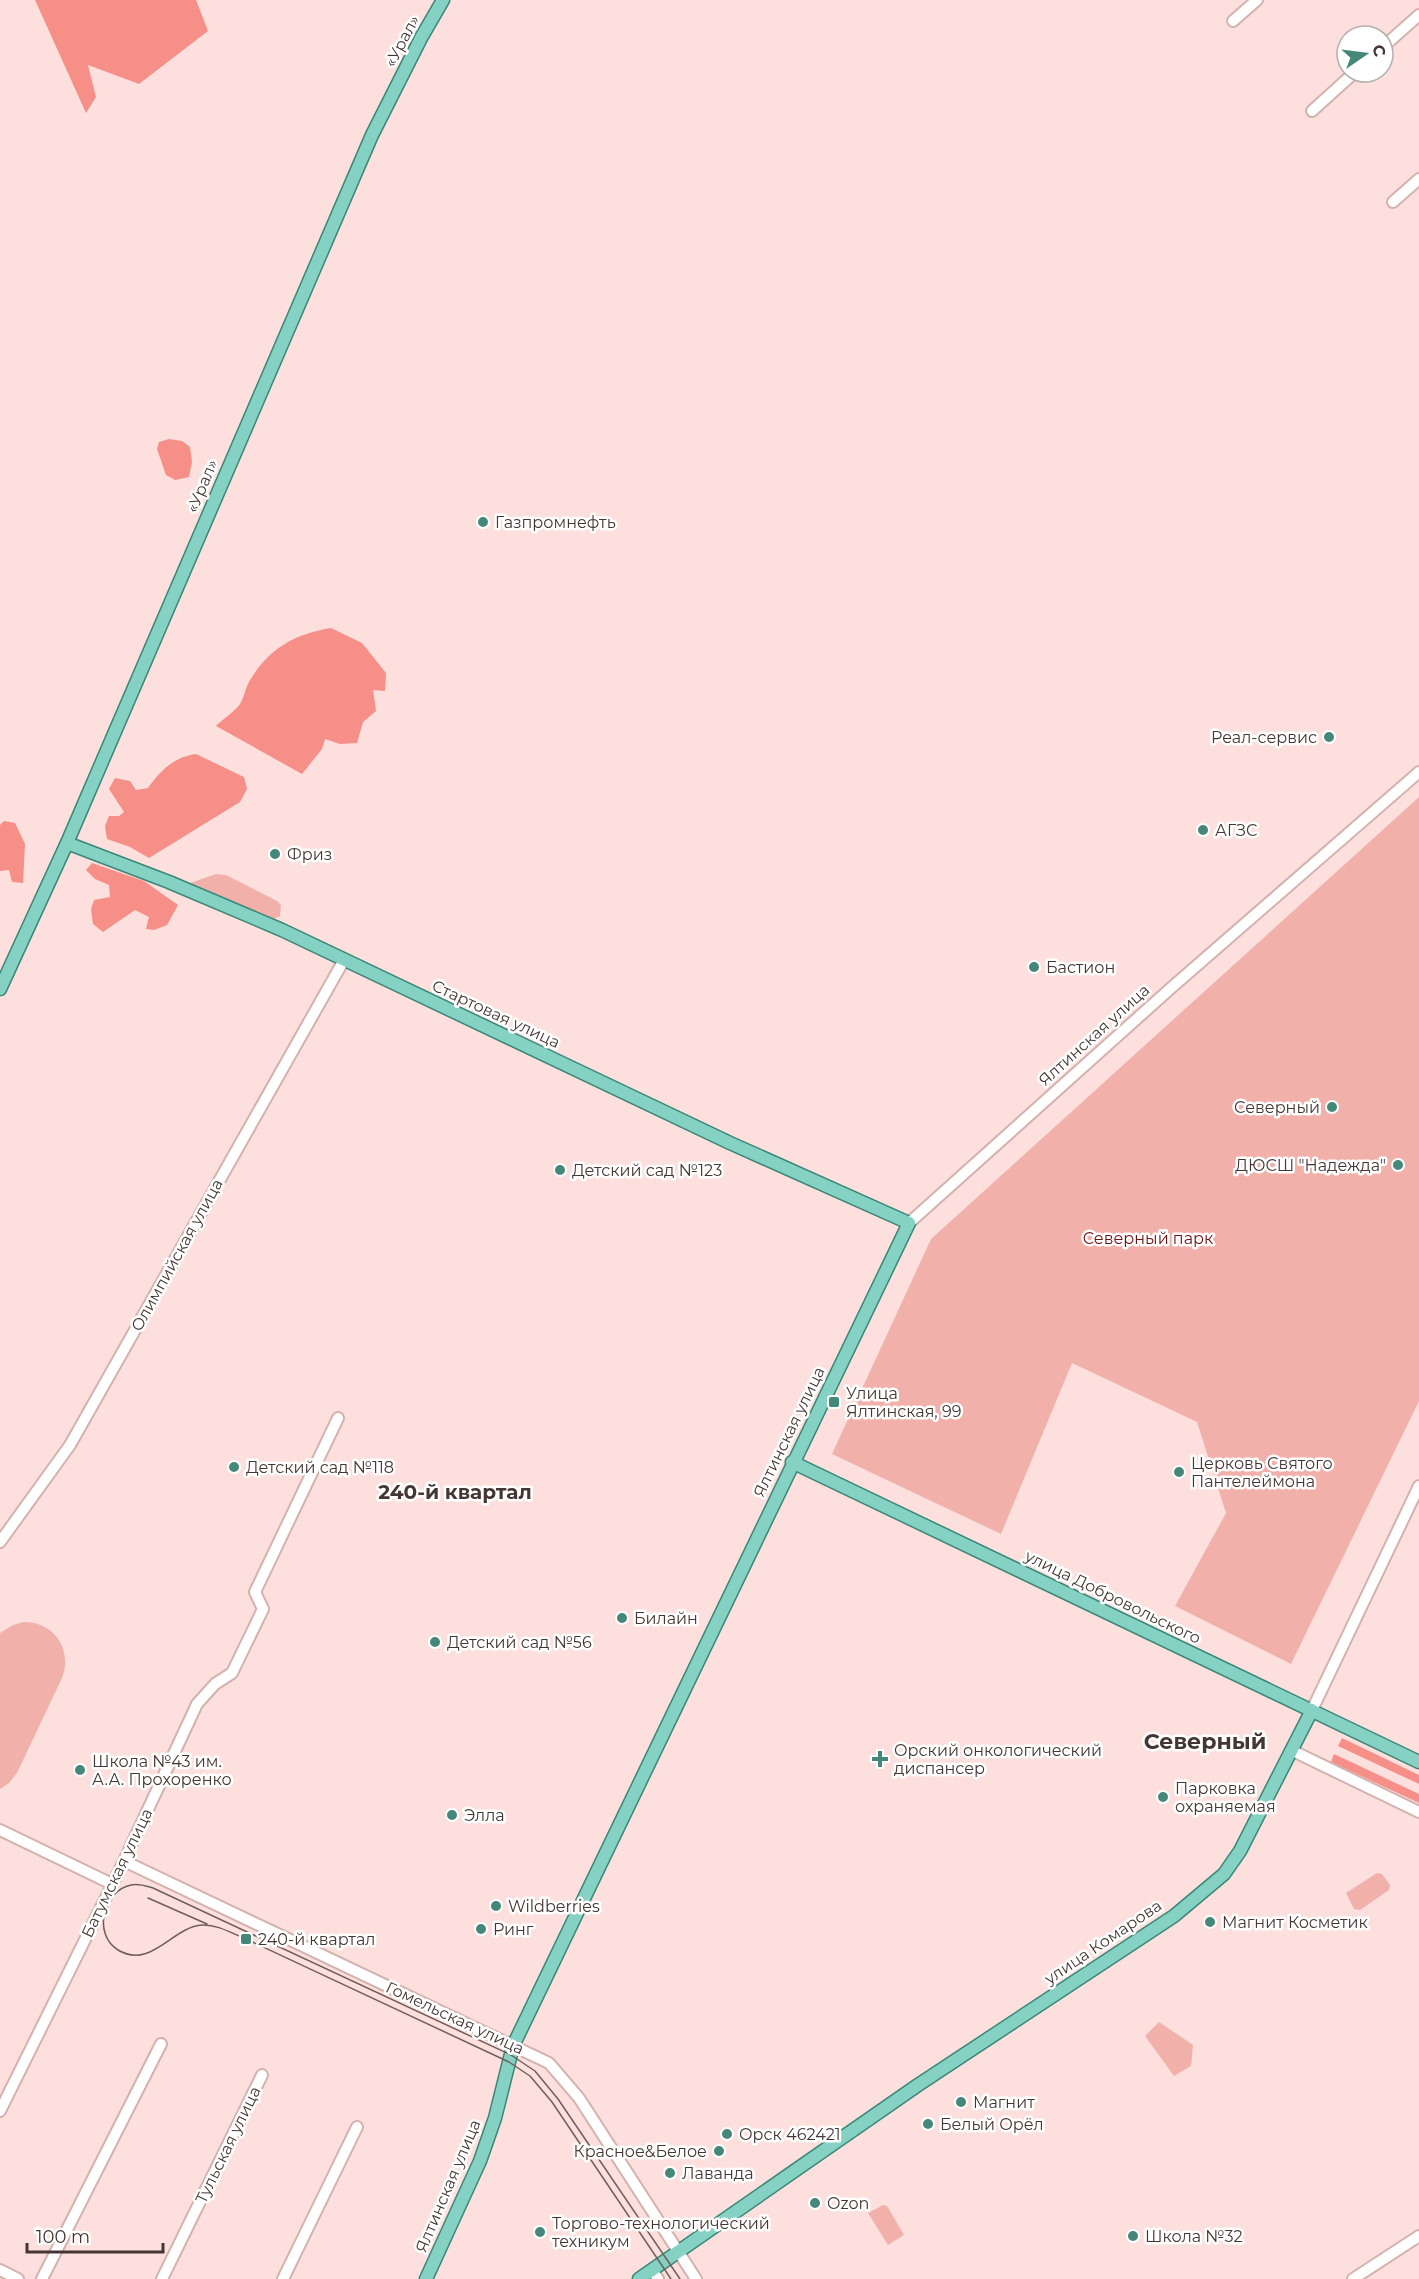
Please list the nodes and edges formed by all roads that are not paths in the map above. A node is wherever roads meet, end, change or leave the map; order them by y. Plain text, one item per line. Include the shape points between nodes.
1 (443, 0) edge
2 (1257, 0) edge
3 (1419, 15) edge
4 (1233, 21) dead end
5 (1395, 36) edge
6 (1342, 84) edge
7 (1312, 111) dead end
8 (1419, 179) edge
9 (1393, 202) dead end
10 (1419, 772) edge
11 (67, 843) junction
12 (344, 960) junction
13 (0, 989) edge
14 (909, 1223) junction
15 (338, 1418) dead end
16 (792, 1462) junction
17 (1419, 1486) edge
18 (0, 1542) edge
19 (1312, 1710) junction
20 (1293, 1750) junction
21 (1419, 1762) edge
22 (1419, 1812) edge
23 (0, 1830) edge
24 (124, 1861) junction
25 (112, 1884) junction
26 (161, 2044) dead end
27 (513, 2046) junction
28 (262, 2075) dead end
29 (0, 2111) edge
30 (357, 2127) dead end
31 (1419, 2236) edge
32 (678, 2251) junction
33 (0, 2270) edge
34 (655, 2275) edge
35 (18, 2279) edge
36 (42, 2279) edge
37 (162, 2279) edge
38 (283, 2279) edge
39 (426, 2279) edge
40 (639, 2279) edge
41 (696, 2279) edge
42 (1353, 2279) edge

1 - 11 main road, «Урал» via 372,135
2 - 4 street
3 - 5 street
6 - 7 street
8 - 9 street
10 - 14 street, Ялтинская улица
11 - 12 main road, Стартовая улица via 251,917
11 - 13 main road, «Урал»
12 - 14 main road, Стартовая улица
12 - 18 street, Олимпийская улица via 70,1445
14 - 16 main road, Ялтинская улица
15 - 24 street, Батумская улица via 255,1592 263,1609 252,1637 232,1673 215,1684 197,1704
16 - 19 main road, улица Добровольского
16 - 27 main road, Ялтинская улица
17 - 19 street, улица Комарова
19 - 20 main road, улица Комарова
19 - 21 main road, улица Добровольского
20 - 22 street
20 - 32 main road, улица Комарова via 1224,1874 1174,1916 918,2085
23 - 25 street
24 - 25 street, Батумская улица
24 - 27 street, Гомельская улица
25 - 29 street, Батумская улица
26 - 36 street
27 - 32 street, Гомельская улица via 549,2063 579,2098
27 - 39 main road, Ялтинская улица via 480,2161
28 - 37 street, Тульская улица
30 - 38 street
31 - 42 street
32 - 34 main road, улица Комарова
32 - 41 street, Гомельская улица
33 - 35 street
34 - 40 main road, улица Комарова

